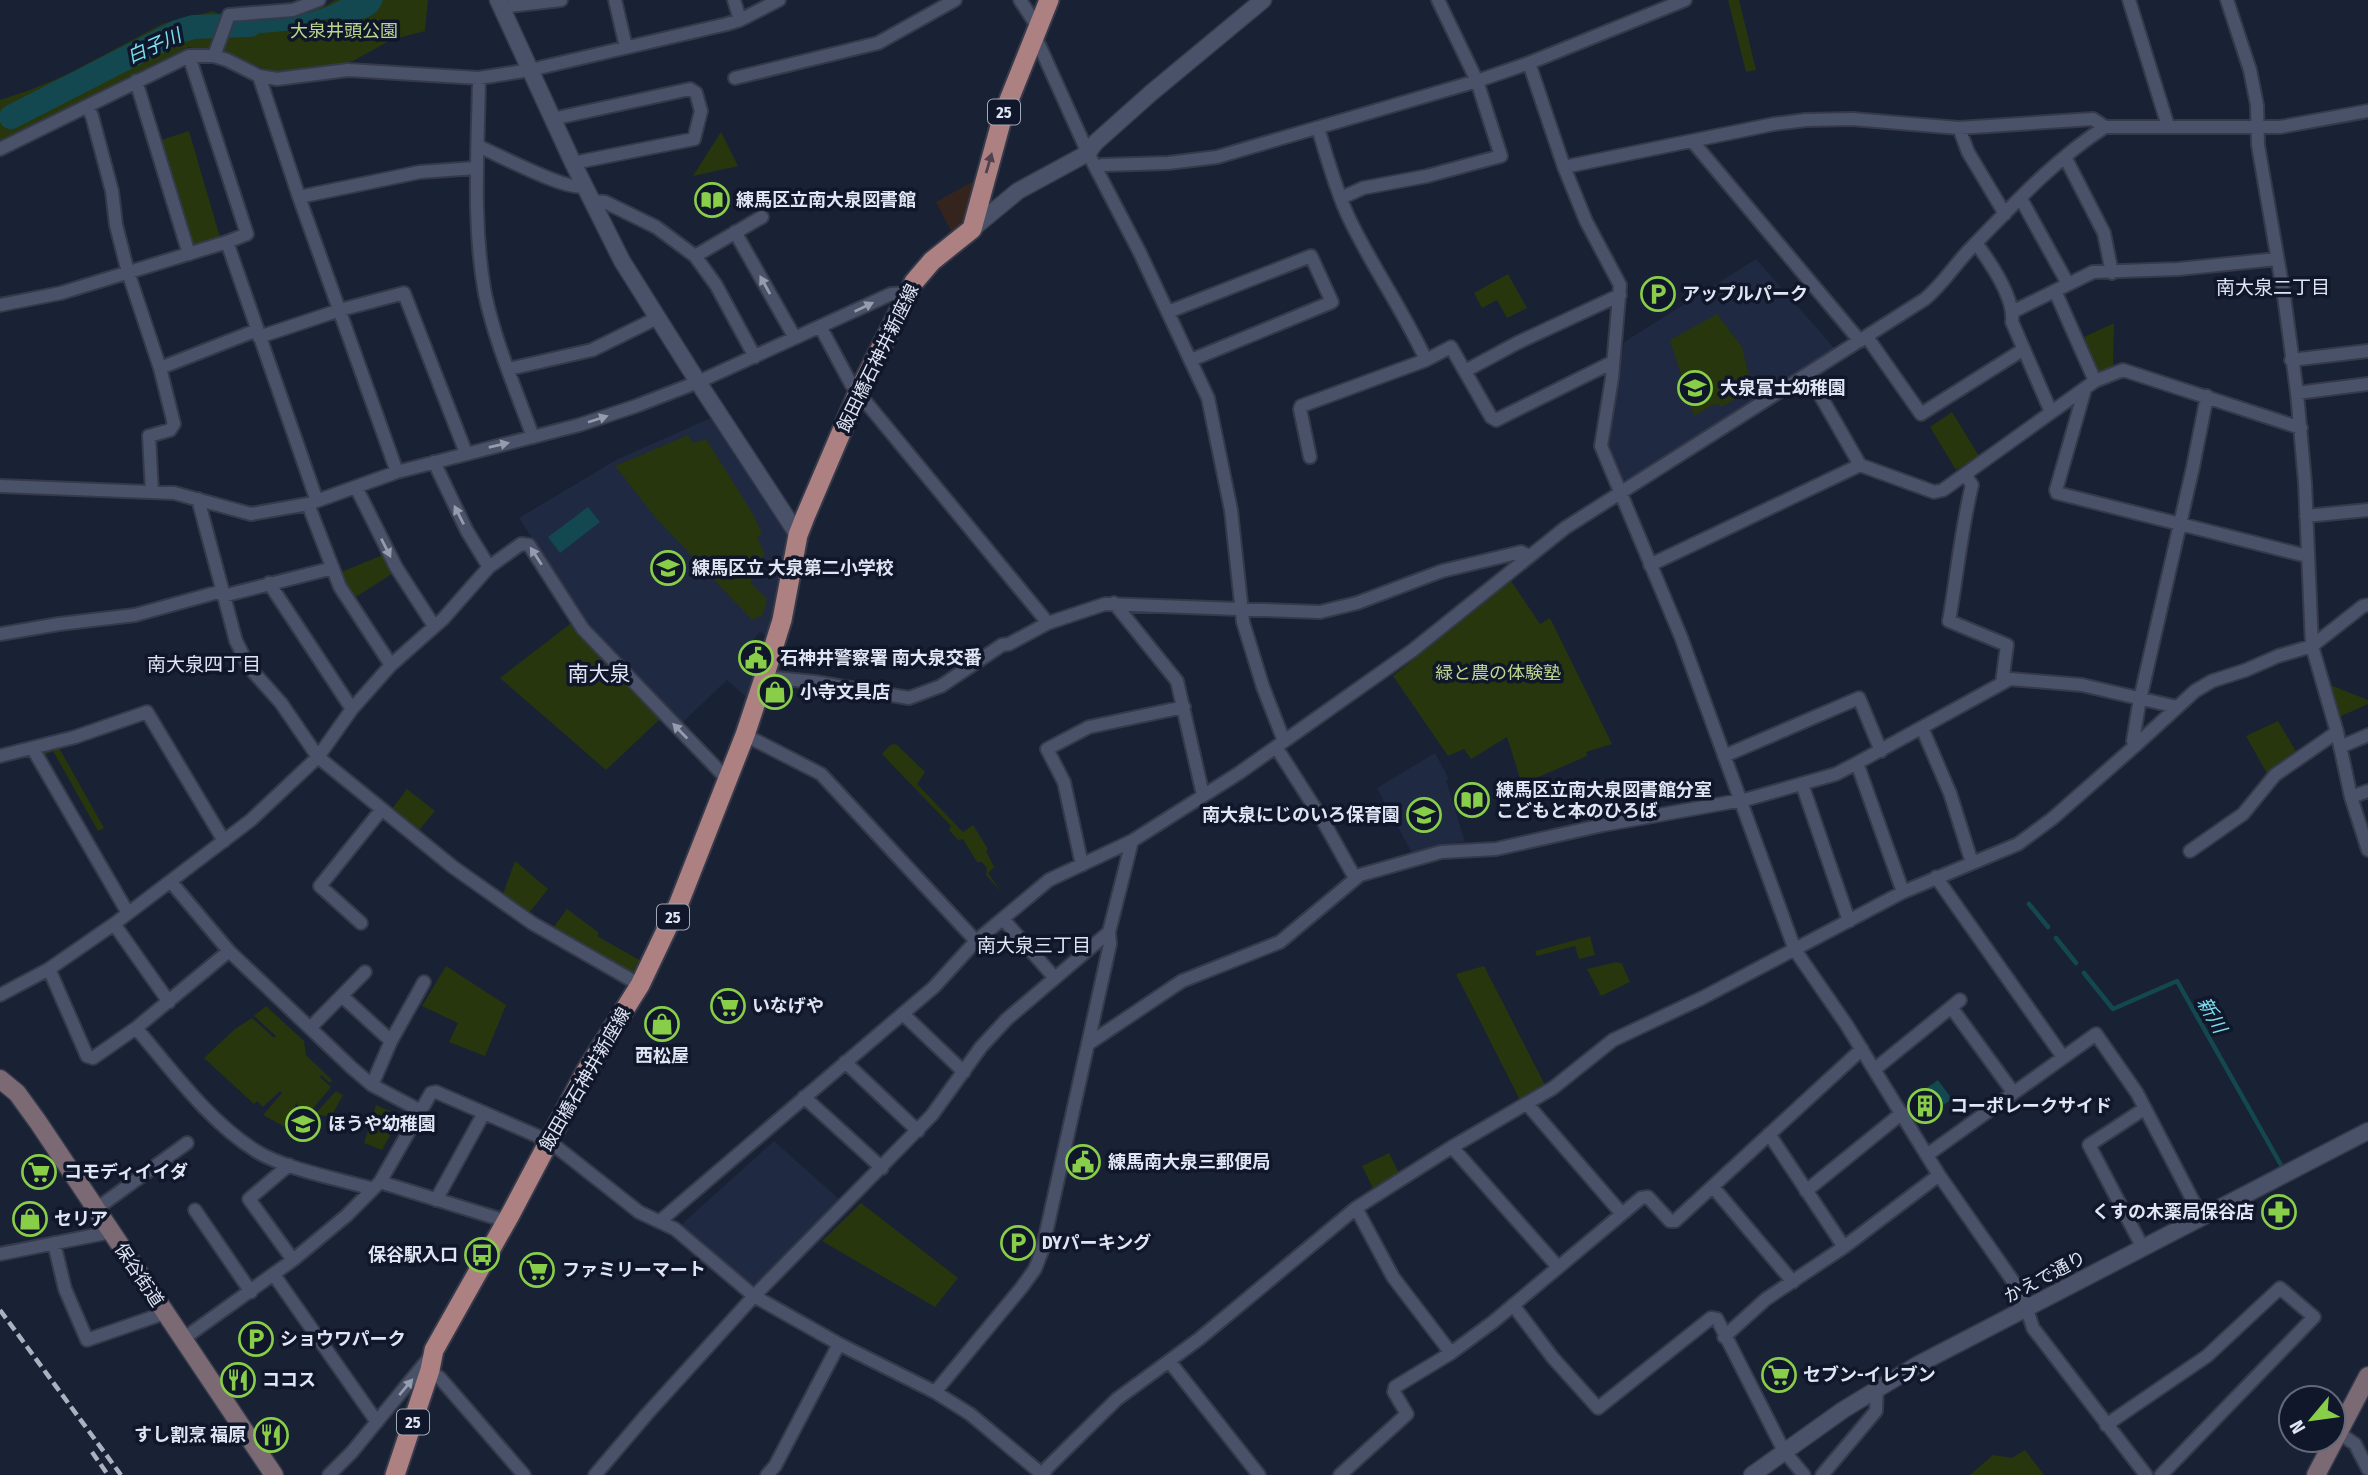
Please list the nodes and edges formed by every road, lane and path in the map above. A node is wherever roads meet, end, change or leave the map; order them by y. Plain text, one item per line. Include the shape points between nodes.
1 (319, 0) edge
2 (561, 0) edge
3 (615, 0) edge
4 (734, 0) edge
5 (779, 0) edge
6 (955, 0) edge
7 (1020, 0) edge
8 (1049, 0) edge
9 (1263, 0) edge
10 (1438, 0) edge
11 (1685, 0) edge
12 (2129, 0) edge
13 (2227, 0) edge
14 (500, 4) edge
15 (740, 20) junction
16 (1037, 33) junction
17 (626, 47) junction
18 (189, 56) junction
19 (214, 56) junction
20 (1529, 63) junction
21 (530, 70) junction
22 (259, 76) junction
23 (479, 78) junction
24 (735, 78) dead end
25 (136, 81) junction
26 (1477, 81) junction
27 (87, 107) junction
28 (2368, 111) edge
29 (552, 119) junction
30 (2168, 126) junction
31 (2258, 126) junction
32 (2105, 127) junction
33 (1318, 128) junction
34 (1959, 128) junction
35 (1693, 142) junction
36 (478, 146) junction
37 (0, 149) edge
38 (1088, 153) junction
39 (2065, 157) junction
40 (573, 163) junction
41 (1097, 167) junction
42 (1564, 167) junction
43 (476, 168) junction
44 (584, 186) junction
45 (299, 197) junction
46 (1340, 198) junction
47 (2021, 199) junction
48 (592, 201) junction
49 (2005, 215) junction
50 (762, 217) dead end
51 (972, 229) junction
52 (736, 232) junction
53 (227, 242) junction
54 (1976, 243) junction
55 (188, 254) junction
56 (695, 256) junction
57 (2277, 259) junction
58 (128, 272) junction
59 (2112, 272) junction
60 (2068, 284) junction
61 (2055, 291) junction
62 (909, 293) junction
63 (1620, 295) junction
64 (0, 304) edge
65 (340, 310) junction
66 (2014, 311) junction
67 (1168, 312) junction
68 (657, 318) junction
69 (821, 328) junction
70 (258, 333) junction
71 (795, 338) junction
72 (1863, 339) junction
73 (2024, 349) junction
74 (2368, 351) edge
75 (755, 357) junction
76 (1191, 360) junction
77 (1426, 360) junction
78 (2291, 360) junction
79 (1613, 362) junction
80 (160, 368) junction
81 (509, 369) junction
82 (1465, 371) junction
83 (1808, 374) junction
84 (698, 382) junction
85 (2368, 384) edge
86 (2090, 385) junction
87 (858, 393) junction
88 (2297, 393) junction
89 (2207, 396) junction
90 (2051, 412) junction
91 (2301, 428) junction
92 (533, 437) junction
93 (466, 453) junction
94 (1310, 457) dead end
95 (434, 462) junction
96 (1860, 465) junction
97 (397, 472) junction
98 (1965, 474) junction
99 (0, 486) edge
100 (356, 487) junction
101 (152, 492) junction
102 (1620, 492) junction
103 (198, 499) junction
104 (313, 503) junction
105 (2368, 510) edge
106 (2305, 516) junction
107 (2181, 522) junction
108 (798, 535) junction
109 (1529, 556) junction
110 (2307, 556) junction
111 (1650, 565) junction
112 (489, 567) junction
113 (333, 568) junction
114 (269, 583) junction
115 (223, 593) junction
116 (1114, 603) junction
117 (2368, 604) edge
118 (1243, 610) junction
119 (1048, 623) junction
120 (434, 626) junction
121 (0, 635) edge
122 (2312, 646) junction
123 (391, 665) junction
124 (767, 668) junction
125 (2002, 683) junction
126 (2141, 697) junction
127 (1184, 707) junction
128 (2177, 707) junction
129 (352, 709) junction
130 (1922, 728) junction
131 (2337, 732) junction
132 (745, 735) junction
133 (2368, 735) edge
134 (1280, 744) junction
135 (2136, 745) junction
136 (2340, 747) junction
137 (33, 749) junction
138 (1881, 751) junction
139 (0, 756) edge
140 (1724, 756) junction
141 (318, 757) junction
142 (1857, 763) junction
143 (728, 780) junction
144 (1801, 784) junction
145 (2368, 791) edge
146 (1203, 795) junction
147 (2351, 797) junction
148 (1739, 800) junction
149 (382, 809) junction
150 (224, 841) junction
151 (1132, 841) junction
152 (2368, 850) edge
153 (2190, 851) dead end
154 (1972, 863) junction
155 (1082, 865) junction
156 (1936, 877) junction
157 (1355, 878) junction
158 (171, 882) junction
159 (1903, 892) junction
160 (128, 913) junction
161 (1003, 919) junction
162 (1849, 921) junction
163 (361, 923) dead end
164 (114, 924) junction
165 (1109, 932) junction
166 (976, 941) junction
167 (1795, 950) junction
168 (229, 951) junction
169 (49, 969) junction
170 (365, 972) dead end
171 (1054, 976) junction
172 (424, 982) dead end
173 (640, 985) junction
174 (0, 995) edge
175 (342, 996) junction
176 (169, 1002) junction
177 (903, 1014) junction
178 (136, 1028) junction
179 (310, 1028) junction
180 (391, 1041) junction
181 (1088, 1044) junction
182 (1862, 1049) junction
183 (2063, 1058) junction
184 (845, 1062) junction
185 (1875, 1069) junction
186 (964, 1072) junction
187 (0, 1079) edge
188 (372, 1085) junction
189 (2013, 1092) junction
190 (804, 1097) junction
191 (1527, 1104) junction
192 (2144, 1109) junction
193 (421, 1111) junction
194 (484, 1113) junction
195 (1902, 1113) junction
196 (918, 1131) junction
197 (2368, 1131) edge
198 (1769, 1134) junction
199 (549, 1141) junction
200 (187, 1143) dead end
201 (1452, 1147) junction
202 (1927, 1156) junction
203 (289, 1165) junction
204 (882, 1168) junction
205 (1939, 1175) junction
206 (377, 1185) junction
207 (1713, 1187) junction
208 (1806, 1191) junction
209 (436, 1200) junction
210 (1356, 1208) junction
211 (96, 1209) junction
212 (195, 1210) dead end
213 (1622, 1214) junction
214 (2202, 1218) junction
215 (506, 1221) junction
216 (660, 1221) junction
217 (111, 1232) junction
218 (54, 1243) junction
219 (1844, 1247) junction
220 (2143, 1248) junction
221 (0, 1254) edge
222 (293, 1260) junction
223 (1558, 1267) junction
224 (274, 1275) junction
225 (1793, 1282) junction
226 (251, 1292) junction
227 (754, 1296) junction
228 (1513, 1305) junction
229 (2027, 1309) junction
230 (165, 1312) junction
231 (1724, 1337) junction
232 (183, 1339) junction
233 (839, 1343) junction
234 (1451, 1353) junction
235 (1169, 1361) junction
236 (429, 1362) junction
237 (2368, 1376) edge
238 (1877, 1387) junction
239 (935, 1392) junction
240 (2347, 1417) edge
241 (377, 1422) junction
242 (2106, 1425) junction
243 (2347, 1438) edge
244 (1784, 1451) junction
245 (2328, 1454) edge
246 (2368, 1469) edge
247 (274, 1475) edge
248 (329, 1475) edge
249 (395, 1475) edge
250 (524, 1475) edge
251 (595, 1475) edge
252 (767, 1475) edge
253 (1043, 1475) edge
254 (1259, 1475) edge
255 (1339, 1475) edge
256 (1752, 1475) edge
257 (1804, 1475) edge
258 (1822, 1475) edge
259 (2146, 1475) edge
260 (2161, 1475) edge
261 (2316, 1475) edge

1 - 19 street via 293,10 229,15
2 - 14 street
3 - 17 street
4 - 15 street
5 - 15 street
6 - 24 street via 878,43
7 - 16 street
8 - 16 main road, 25
9 - 38 street via 1151,93
10 - 26 street
11 - 20 street
12 - 30 street
13 - 31 street via 2250,70
14 - 21 street
15 - 17 street
16 - 38 street
51 -> 16 main road, 25 via 1003,115
17 - 21 street
18 - 19 street
18 - 25 street
18 - 53 street via 247,231
19 - 22 street
20 - 26 street
20 - 42 street
21 - 23 street
21 - 29 street
22 - 23 street via 283,79 348,70
22 - 45 street
23 - 36 street
25 - 27 street
25 - 55 street
26 - 33 street
26 - 46 street via 1501,156 1363,188
27 - 37 street
27 - 58 street via 112,191
28 - 31 street via 2280,127
29 - 40 street
29 - 40 street via 690,89 696,93 701,111 694,139
30 - 31 street
30 - 32 street
31 - 57 street
32 - 34 street via 2093,119
32 - 39 street
33 - 41 street via 1217,158
33 - 46 street
34 - 35 street via 1806,120
34 - 49 street
35 - 42 street
35 - 72 street
36 - 43 street
36 - 44 street via 546,177 577,188
38 - 41 street
38 - 51 street via 1018,191
39 - 47 street
39 - 59 street via 2104,233
40 - 44 street
41 - 67 street
42 - 63 street
43 - 45 street via 420,172
43 - 81 street via 485,290
44 - 48 street
45 - 65 street
46 - 77 street
47 - 49 street
47 - 60 street
48 - 56 street via 605,202 656,227
48 - 68 street
49 - 54 street
50 - 52 street
51 - 62 main road, 飯田橋石神井新座線 / 25 via 921,272
52 - 56 street
71 -> 52 street
53 - 55 street
53 - 70 street
54 - 66 street
54 - 72 street via 1925,299
55 - 58 street
56 - 75 street
57 - 59 street
57 - 78 street
58 - 64 street via 61,293
58 - 80 street
59 - 60 street via 2093,272
60 - 61 street
61 - 66 street
61 - 86 street
69 -> 62 street via 891,294
62 - 87 main road, 飯田橋石神井新座線 / 25
63 - 79 street
63 - 82 street
65 - 70 street
65 - 93 street via 399,292 406,295
65 - 97 street
66 - 73 street via 2012,321
67 - 76 street
67 - 76 street via 1311,256 1332,302
68 - 81 street via 592,350
68 - 84 street
69 - 71 street
69 - 87 street
70 - 80 street
70 - 104 street
71 - 75 street
72 - 73 street via 1921,414
72 - 83 street
73 - 90 street
74 - 78 street
75 - 84 street
76 - 118 street via 1208,398 1224,474
77 - 82 street via 1451,346
77 - 94 street via 1301,406
78 - 88 street
79 - 82 street via 1496,420
79 - 102 street via 1601,446
80 - 101 street via 174,424 170,430 149,436
81 - 92 street
83 - 96 street
83 - 102 street
92 -> 84 street
84 - 108 street
85 - 88 street
86 - 89 street via 2127,370
86 - 90 street
86 - 107 street via 2056,492
87 - 108 main road, 飯田橋石神井新座線 / 25
87 - 119 street
88 - 91 street
89 - 91 street
89 - 107 street
90 - 98 street
91 - 106 street
93 -> 92 street
93 - 95 street
95 - 97 street
112 -> 95 street
96 - 98 street via 1934,492
96 - 111 street
97 - 100 street
98 - 125 street via 1972,485 1949,621 2007,645
99 - 101 street
100 - 104 street
100 -> 120 street via 396,567
101 - 103 street
102 - 109 street
102 - 111 street
103 - 104 street via 251,514
103 - 115 street
104 - 113 street
105 - 106 street
106 - 110 street
107 - 110 street
107 - 126 street
108 - 124 main road, 飯田橋石神井新座線 / 25 via 789,592
109 - 118 street via 1521,552 1482,560 1320,612
109 - 134 street via 1413,650
110 - 122 street
111 - 140 street
112 - 120 street
143 -> 112 street via 583,629 529,545 521,544
113 - 114 street
113 - 123 street via 340,587
114 - 115 street
114 - 129 street
115 - 121 street via 135,615
115 - 141 street via 236,641 249,667
116 - 118 street
116 - 119 street
116 - 127 street via 1177,681
117 - 122 street
118 - 134 street
119 - 124 street via 1002,645 941,687 909,698 815,682
120 - 123 street
122 - 128 street via 2212,681
122 - 131 street
123 - 129 street
124 - 132 main road, 飯田橋石神井新座線 / 25
125 - 126 street via 2033,680
125 - 130 street
126 - 128 street
126 - 135 street via 2133,735
127 - 146 street
127 - 155 street via 1089,727 1046,749 1064,782
128 - 135 street
129 - 141 street
130 - 138 street
130 - 154 street via 1951,793
131 - 136 street
131 - 153 street via 2276,775 2243,814
132 - 143 main road, 飯田橋石神井新座線 / 25
132 - 166 street via 821,774
133 - 136 street
134 - 146 street
134 - 157 street
135 - 154 street via 2018,844
136 - 147 street
137 - 139 street
137 - 150 street via 147,712
137 - 160 street
138 - 140 street via 1859,698
138 - 142 street
140 - 148 street
141 - 149 street
141 - 150 street
142 - 144 street
142 - 159 street
143 - 173 main road, 飯田橋石神井新座線 / 25
144 - 148 street
144 - 162 street
145 - 147 street
146 - 151 street
147 - 152 street
148 - 157 street via 1496,849 1441,852
148 - 167 street
149 - 163 street via 320,886
149 - 173 street via 532,923
150 - 158 street
151 - 155 street
151 - 165 street
154 - 156 street
155 - 161 street via 1049,880
156 - 159 street
156 - 183 street
157 - 181 street via 1280,942 1182,981
158 - 160 street
158 - 168 street
159 - 162 street
160 - 164 street
161 - 166 street
161 - 171 street
162 - 167 street
164 - 169 street
164 - 176 street
165 - 171 street
165 - 181 street
166 - 177 street
167 - 182 street
167 - 191 street via 1613,1040
168 - 176 street
168 - 179 street
169 - 174 street
169 - 178 street via 87,1056 93,1058
170 - 175 street
171 - 186 street via 1007,1019
172 - 180 street
173 - 199 main road, 飯田橋石神井新座線 / 25
175 - 179 street
175 - 180 street
176 - 178 street
177 - 184 street
177 - 186 street
178 - 203 street via 225,1127 257,1152
179 - 188 street
180 - 188 street
181 - 239 street via 1035,1269
182 - 185 street
182 - 198 street
183 - 189 street
183 - 192 street via 2096,1034
184 - 190 street
184 - 196 street
185 - 189 street via 1955,1003
185 - 195 street
186 - 196 street
187 - 211 main road, 保谷街道 via 26,1104
188 - 193 street
189 - 202 street
190 - 204 street
190 - 216 street
191 - 201 street
191 - 213 street
192 - 214 street
192 - 220 street via 2089,1145
193 - 194 street via 436,1092
193 - 206 street
194 - 199 street
194 - 209 street
195 - 202 street
195 - 208 street
196 - 204 street
197 - 214 street, かえで通り
198 - 207 street
198 - 208 street
199 - 215 main road, 飯田橋石神井新座線 / 25
199 - 216 street via 639,1212
200 - 211 street
201 - 210 street
201 - 223 street
202 - 205 street
203 - 206 street
203 - 222 street via 248,1199
204 - 227 street
205 - 219 street
205 - 229 street via 2022,1294
206 - 209 street
206 - 222 street
207 - 213 street via 1673,1222 1644,1196
207 - 225 street
208 - 219 street
209 - 215 street
210 - 234 street via 1393,1278
210 - 235 street
211 - 217 main road, 保谷街道
212 - 226 street
213 - 223 street
214 - 220 street, かえで通り
215 - 236 main road, 飯田橋石神井新座線 / 25
216 - 227 street via 676,1229
217 - 218 street
217 - 230 main road, 保谷街道
218 - 221 street
218 - 230 street via 65,1289 87,1340
219 - 225 street
220 - 229 street, かえで通り
222 - 224 street
223 - 228 street
224 - 226 street
224 - 241 street
225 - 231 street via 1766,1298
226 - 232 street
227 - 233 street
227 - 251 street
228 - 231 street via 1598,1408 1711,1318 1717,1319
228 - 234 street
229 - 238 street, かえで通り
229 - 242 street via 2033,1328
230 - 232 main road, 保谷街道
231 - 244 street
232 - 247 main road, 保谷街道
233 - 239 street
233 - 252 street
234 - 255 street via 1395,1387 1407,1414
235 - 253 street via 1116,1399
235 - 254 street
241 -> 236 street
236 - 249 main road, 飯田橋石神井新座線 / 25
236 - 250 street
237 - 240 main road
238 - 244 street, かえで通り
238 - 258 street via 1876,1411
239 - 253 street
241 - 248 street
242 - 259 street
242 - 260 street via 2207,1356 2280,1288 2314,1317
243 - 246 street
244 - 256 street, かえで通り
244 - 257 street
245 - 261 main road

